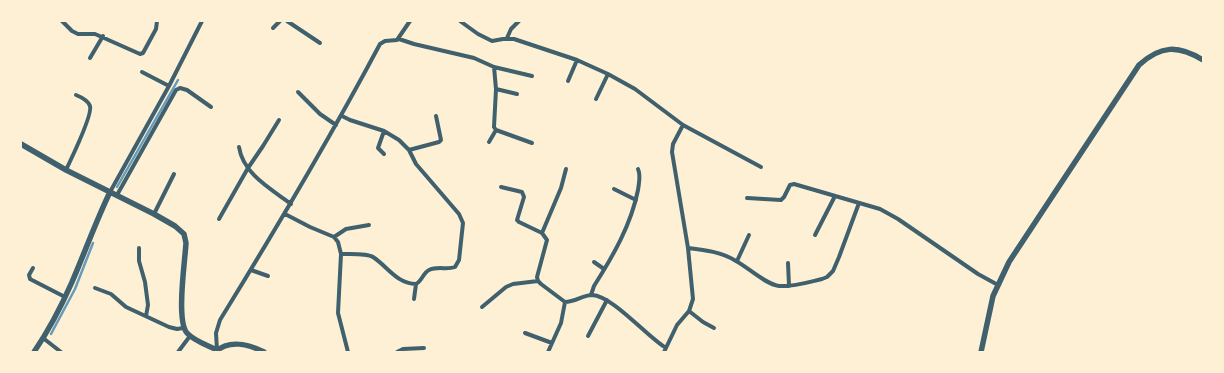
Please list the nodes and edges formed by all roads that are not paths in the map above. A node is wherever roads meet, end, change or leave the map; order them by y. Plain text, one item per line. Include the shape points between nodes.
1 (62, 21) edge
2 (157, 21) edge
3 (202, 21) edge
4 (280, 21) edge
5 (288, 21) edge
6 (410, 21) edge
7 (460, 21) edge
8 (519, 21) edge
9 (273, 28) dead end
10 (103, 36) junction
11 (507, 38) junction
12 (399, 39) junction
13 (320, 43) dead end
14 (90, 58) dead end
15 (577, 60) junction
16 (1203, 60) edge
17 (494, 67) junction
18 (142, 72) dead end
19 (608, 74) junction
20 (532, 76) dead end
21 (568, 81) dead end
22 (169, 86) junction
23 (496, 89) junction
24 (298, 92) dead end
25 (517, 94) dead end
26 (76, 95) dead end
27 (596, 99) dead end
28 (211, 107) dead end
29 (342, 116) junction
30 (436, 116) dead end
31 (279, 120) dead end
32 (336, 125) junction
33 (683, 125) junction
34 (496, 130) junction
35 (384, 131) junction
36 (489, 142) dead end
37 (532, 143) dead end
38 (22, 146) edge
39 (239, 147) dead end
40 (409, 150) junction
41 (384, 154) dead end
42 (761, 167) dead end
43 (248, 168) junction
44 (566, 169) dead end
45 (638, 169) dead end
46 (66, 170) junction
47 (174, 174) dead end
48 (501, 187) dead end
49 (614, 189) dead end
50 (110, 192) junction
51 (117, 195) junction
52 (835, 196) junction
53 (747, 198) dead end
54 (636, 200) junction
55 (859, 203) junction
56 (291, 204) junction
57 (154, 214) junction
58 (285, 214) junction
59 (219, 219) dead end
60 (369, 225) dead end
61 (542, 233) junction
62 (750, 234) dead end
63 (815, 235) dead end
64 (334, 237) junction
65 (139, 248) dead end
66 (688, 248) junction
67 (341, 254) junction
68 (737, 261) junction
69 (594, 262) dead end
70 (788, 264) dead end
71 (33, 268) dead end
72 (604, 269) junction
73 (251, 270) junction
74 (268, 276) dead end
75 (538, 281) junction
76 (416, 284) junction
77 (998, 285) junction
78 (789, 286) junction
79 (95, 288) dead end
80 (591, 295) junction
81 (65, 297) junction
82 (414, 299) dead end
83 (607, 300) junction
84 (565, 302) junction
85 (482, 307) dead end
86 (689, 311) junction
87 (146, 316) junction
88 (184, 328) junction
89 (714, 328) dead end
90 (525, 333) dead end
91 (190, 336) junction
92 (588, 336) dead end
93 (43, 338) junction
94 (552, 343) junction
95 (424, 348) dead end
96 (665, 350) edge
97 (216, 351) edge
98 (34, 352) edge
99 (61, 352) edge
100 (178, 352) edge
101 (264, 352) edge
102 (348, 352) edge
103 (397, 352) edge
104 (548, 352) edge
105 (981, 352) edge

1 - 10 street via 78,34
2 - 10 street via 156,29 140,54
3 - 22 street
4 - 9 street
5 - 13 street
6 - 12 street
7 - 11 street via 492,42
8 - 11 street
10 - 14 street
11 - 15 street
12 - 17 street via 474,58
12 - 29 street via 380,44
15 - 19 street
15 - 21 street
16 - 77 street via 1184,50 1169,49 1160,50 1139,65 1009,262
17 - 20 street
17 - 23 street
18 - 22 street
19 - 27 street
19 - 33 street via 635,89
22 - 50 street
23 - 25 street
23 - 34 street
24 - 32 street via 320,114
26 - 46 street via 90,105 91,110
28 - 51 street via 187,90 176,90
29 - 32 street
29 - 35 street
30 - 40 street via 440,142
31 - 43 street
32 - 56 street
33 - 42 street
33 - 66 street via 673,144 672,152
34 - 36 street
34 - 37 street
35 - 40 street
35 - 41 street via 378,148
38 - 46 street
39 - 43 street
40 - 76 street via 416,164 459,214 463,223 459,260 455,267 428,270
43 - 56 street via 260,181
43 - 59 street
44 - 61 street
45 - 54 street via 640,177
46 - 50 street
47 - 57 street
48 - 61 street via 524,194 517,220
49 - 54 street
50 - 51 street
50 - 81 street
51 - 57 street
52 - 53 street via 794,184 790,185 781,200
52 - 55 street
52 - 63 street
54 - 72 street via 627,228
55 - 77 street via 889,214
55 - 78 street via 833,271 822,279
56 - 58 street
57 - 88 street via 181,230 185,238 182,308
58 - 64 street
58 - 73 street
60 - 64 street via 346,229
61 - 75 street via 547,240 538,270
62 - 68 street
64 - 67 street
65 - 87 street via 139,261 147,294
66 - 68 street via 711,251
66 - 86 street via 693,299
67 - 76 street via 369,256 391,274
67 - 102 street via 338,313
68 - 78 street via 767,281 778,286
69 - 72 street
70 - 78 street
71 - 81 street via 29,275 30,279
72 - 80 street
73 - 74 street
73 - 97 street via 220,320 216,333
75 - 84 street
75 - 85 street via 506,287
76 - 82 street
77 - 105 street
79 - 87 street via 111,294 126,307
80 - 83 street
80 - 84 street
81 - 93 street
83 - 92 street
83 - 96 street
84 - 94 street via 561,323
86 - 89 street
86 - 96 street via 677,325
87 - 88 street via 174,328
88 - 91 street
90 - 94 street
91 - 97 street
91 - 100 street
93 - 98 street
93 - 99 street
94 - 104 street
95 - 103 street
97 - 101 street via 226,346 241,344

